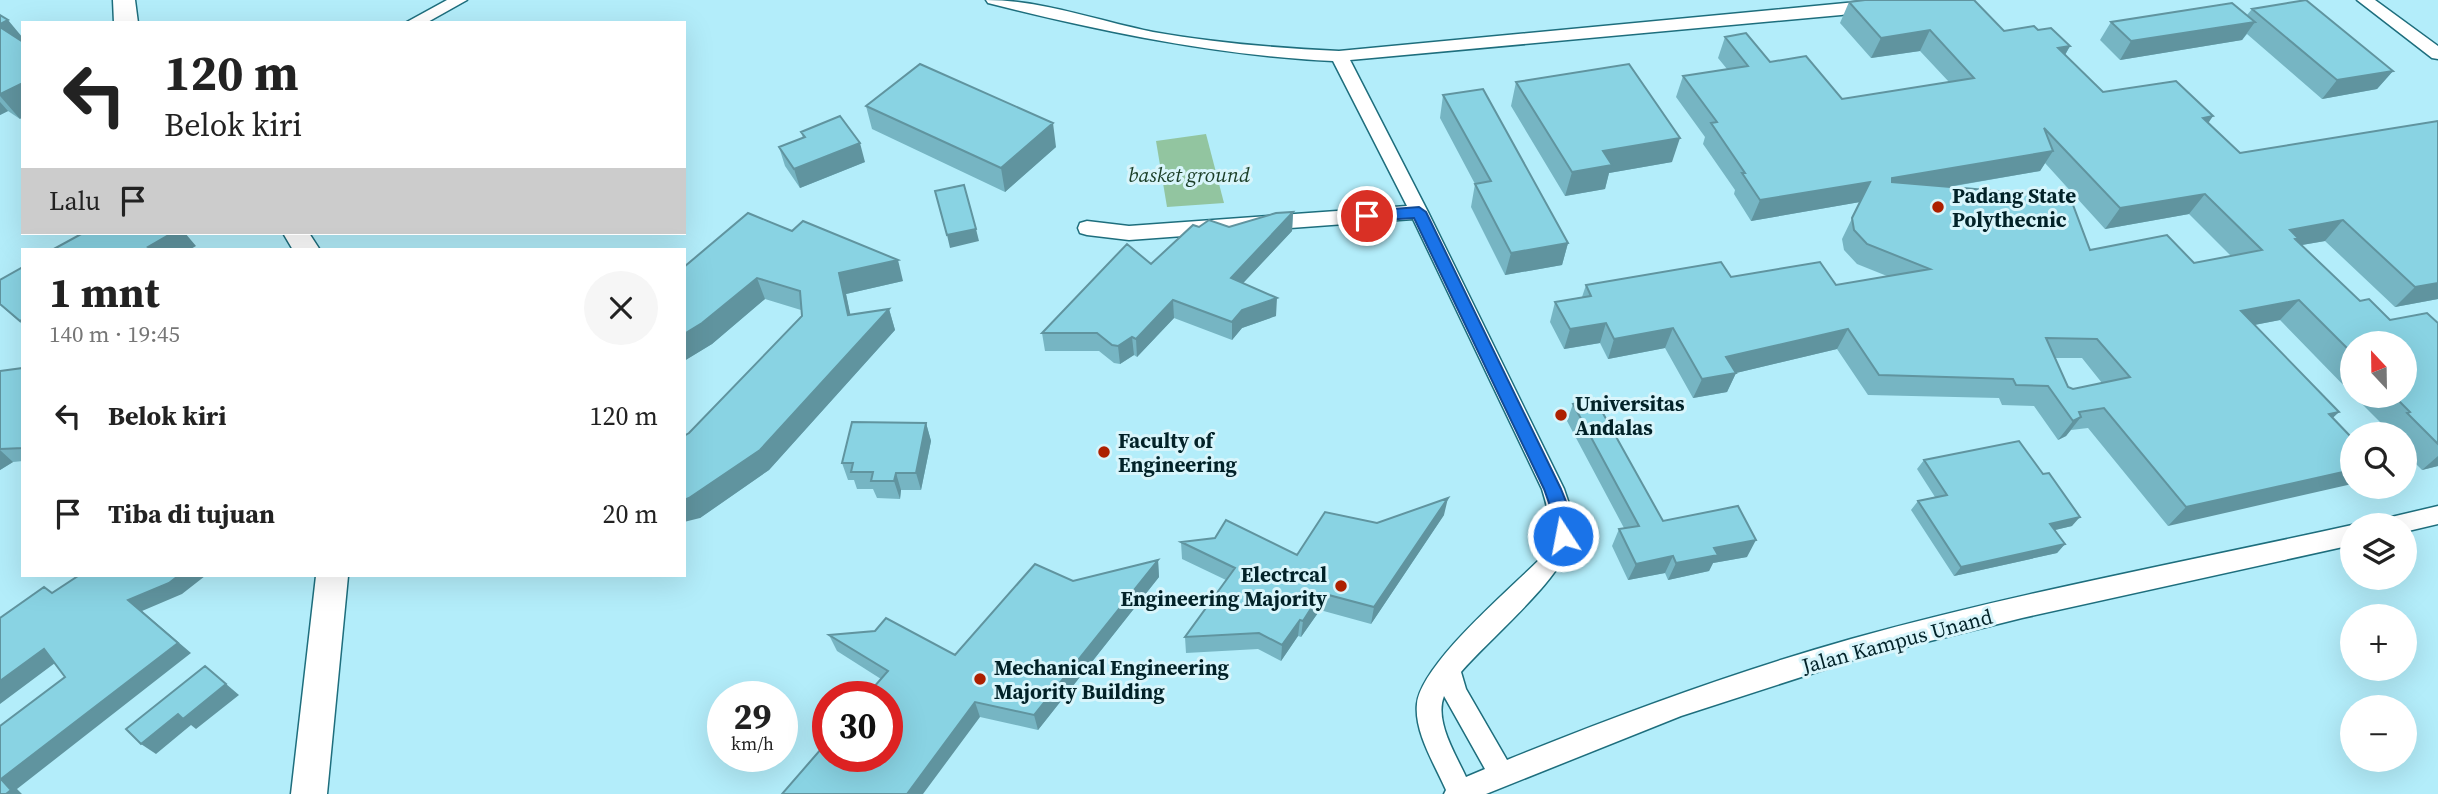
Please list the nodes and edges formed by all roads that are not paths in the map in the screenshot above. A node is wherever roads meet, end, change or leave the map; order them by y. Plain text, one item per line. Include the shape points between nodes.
1 (124, 0) edge
2 (459, 0) edge
3 (994, 0) edge
4 (1910, 0) edge
5 (2365, 0) edge
6 (425, 19) edge
7 (126, 21) edge
8 (2438, 54) edge
9 (1339, 56) junction
10 (1419, 212) junction
11 (1087, 228) dead end
12 (2438, 515) edge
13 (2417, 520) edge
14 (2340, 538) edge
15 (332, 577) edge
16 (1448, 669) junction
17 (1501, 774) junction
18 (1458, 793) edge
19 (309, 794) edge

1 - 7 street
2 - 6 street
3 - 9 street via 1154,37 1275,53
4 - 9 street
5 - 8 street
9 - 10 street
10 - 11 street via 1129,233
10 - 16 street via 1563,517 1563,536 1548,566
12 - 13 street
14 - 17 street, Jalan Kampus Unand via 1830,656 1640,720
15 - 19 street
16 - 17 street via 1455,694
16 - 18 street via 1428,704
17 - 18 street, Jalan Kampus Unand

